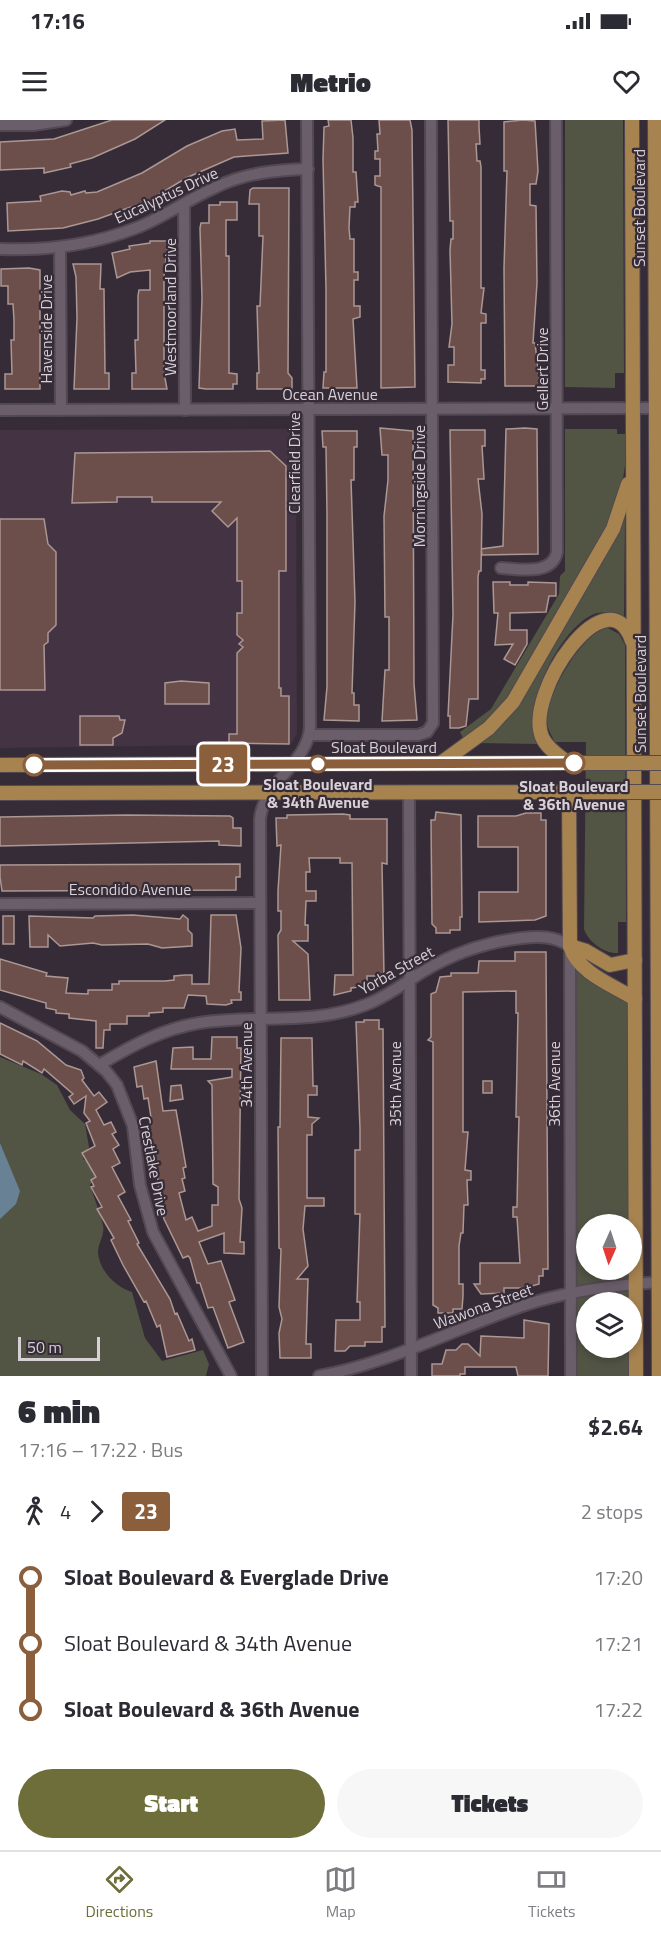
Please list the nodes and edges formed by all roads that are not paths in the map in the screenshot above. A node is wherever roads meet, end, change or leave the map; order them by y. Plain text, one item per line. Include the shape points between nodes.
1 (66, 120) edge
2 (307, 120) edge
3 (432, 120) edge
4 (556, 120) edge
5 (632, 120) edge
6 (655, 120) edge
7 (0, 125) edge
8 (308, 169) junction
9 (184, 204) junction
10 (60, 247) junction
11 (0, 249) edge
12 (633, 408) junction
13 (658, 408) edge
14 (309, 409) junction
15 (434, 409) junction
16 (557, 409) junction
17 (0, 410) edge
18 (61, 410) junction
19 (185, 410) junction
20 (633, 446) junction
21 (656, 449) junction
22 (661, 485) edge
23 (501, 568) dead end
24 (659, 641) edge
25 (634, 647) junction
26 (309, 735) junction
27 (441, 763) junction
28 (567, 763) junction
29 (661, 763) edge
30 (290, 764) junction
31 (0, 765) edge
32 (409, 792) junction
33 (569, 792) junction
34 (661, 792) edge
35 (268, 793) junction
36 (0, 794) edge
37 (260, 903) junction
38 (0, 904) edge
39 (570, 946) junction
40 (635, 960) junction
41 (659, 961) edge
42 (410, 981) junction
43 (659, 997) edge
44 (635, 999) junction
45 (0, 1007) edge
46 (261, 1020) junction
47 (99, 1065) junction
48 (660, 1282) edge
49 (636, 1284) junction
50 (571, 1293) junction
51 (411, 1350) junction
52 (231, 1376) edge
53 (262, 1376) edge
54 (319, 1376) edge
55 (411, 1376) edge
56 (571, 1376) edge
57 (636, 1376) edge
58 (659, 1376) edge

1 - 7 street
2 - 8 street, Clearfield Drive
3 - 15 street, Morningside Drive
4 - 16 street, Gellert Drive
5 - 12 main road, Sunset Boulevard
6 - 13 main road, Sunset Boulevard
8 - 9 street, Eucalyptus Drive via 241,177
8 - 14 street, Clearfield Drive
9 - 10 street, Eucalyptus Drive via 122,233
9 - 19 street, Westmoorland Drive
10 - 11 street, Eucalyptus Drive
10 - 18 street, Havenside Drive
12 - 13 street, Ocean Avenue
12 - 16 street, Ocean Avenue
12 - 20 main road, Sunset Boulevard
13 - 21 main road, Sunset Boulevard
14 - 15 street, Ocean Avenue
14 - 19 street, Ocean Avenue
14 - 26 street, Clearfield Drive
15 - 16 street, Ocean Avenue
15 - 26 street, Morningside Drive via 433,723 427,732 418,735
16 - 23 street, Gellert Drive via 556,558 546,568
17 - 18 street, Ocean Avenue
18 - 19 street, Ocean Avenue
20 - 25 main road, Sunset Boulevard
20 - 27 main road via 627,492 613,529 520,691 497,721
21 - 22 main road
21 - 24 main road, Sunset Boulevard
24 - 41 main road, Sunset Boulevard
25 - 28 main road via 621,625 597,622 581,634 556,669 544,696 540,727 545,742
25 - 40 main road, Sunset Boulevard
26 - 30 street
27 - 28 main road, Sloat Boulevard
27 - 30 main road, Sloat Boulevard
28 - 29 main road, Sloat Boulevard, bridge
30 - 31 main road, Sloat Boulevard
30 - 35 street, 34th Avenue
32 - 33 main road
32 - 35 main road
32 - 42 street, 35th Avenue
33 - 34 main road, bridge
33 - 39 main road, 36th Avenue
35 - 36 main road
35 - 37 street, 34th Avenue via 260,819
37 - 38 street, Escondido Avenue
37 - 46 street, 34th Avenue
39 - 40 main road via 610,965
39 - 42 street, Yorba Street via 545,937 497,942 445,960
39 - 44 main road via 579,964
39 - 50 street, 36th Avenue
40 - 44 main road, Sunset Boulevard
41 - 43 main road, Sunset Boulevard
42 - 46 street, Yorba Street via 374,1002 341,1013 309,1019
42 - 51 street, 35th Avenue
43 - 48 main road, Sunset Boulevard
44 - 49 main road, Sunset Boulevard
45 - 47 street, Crestlake Drive via 66,1041
46 - 47 street, Yorba Street via 216,1021 176,1028
46 - 53 street, 34th Avenue
47 - 52 street, Crestlake Drive via 117,1085 131,1117 143,1202 153,1232
48 - 49 street, Wawona Street
48 - 58 main road, Sunset Boulevard
49 - 50 street, Wawona Street
49 - 57 main road, Sunset Boulevard
50 - 51 street, Wawona Street via 506,1311
50 - 56 street, 36th Avenue
51 - 54 street, Wawona Street
51 - 55 street, 35th Avenue

